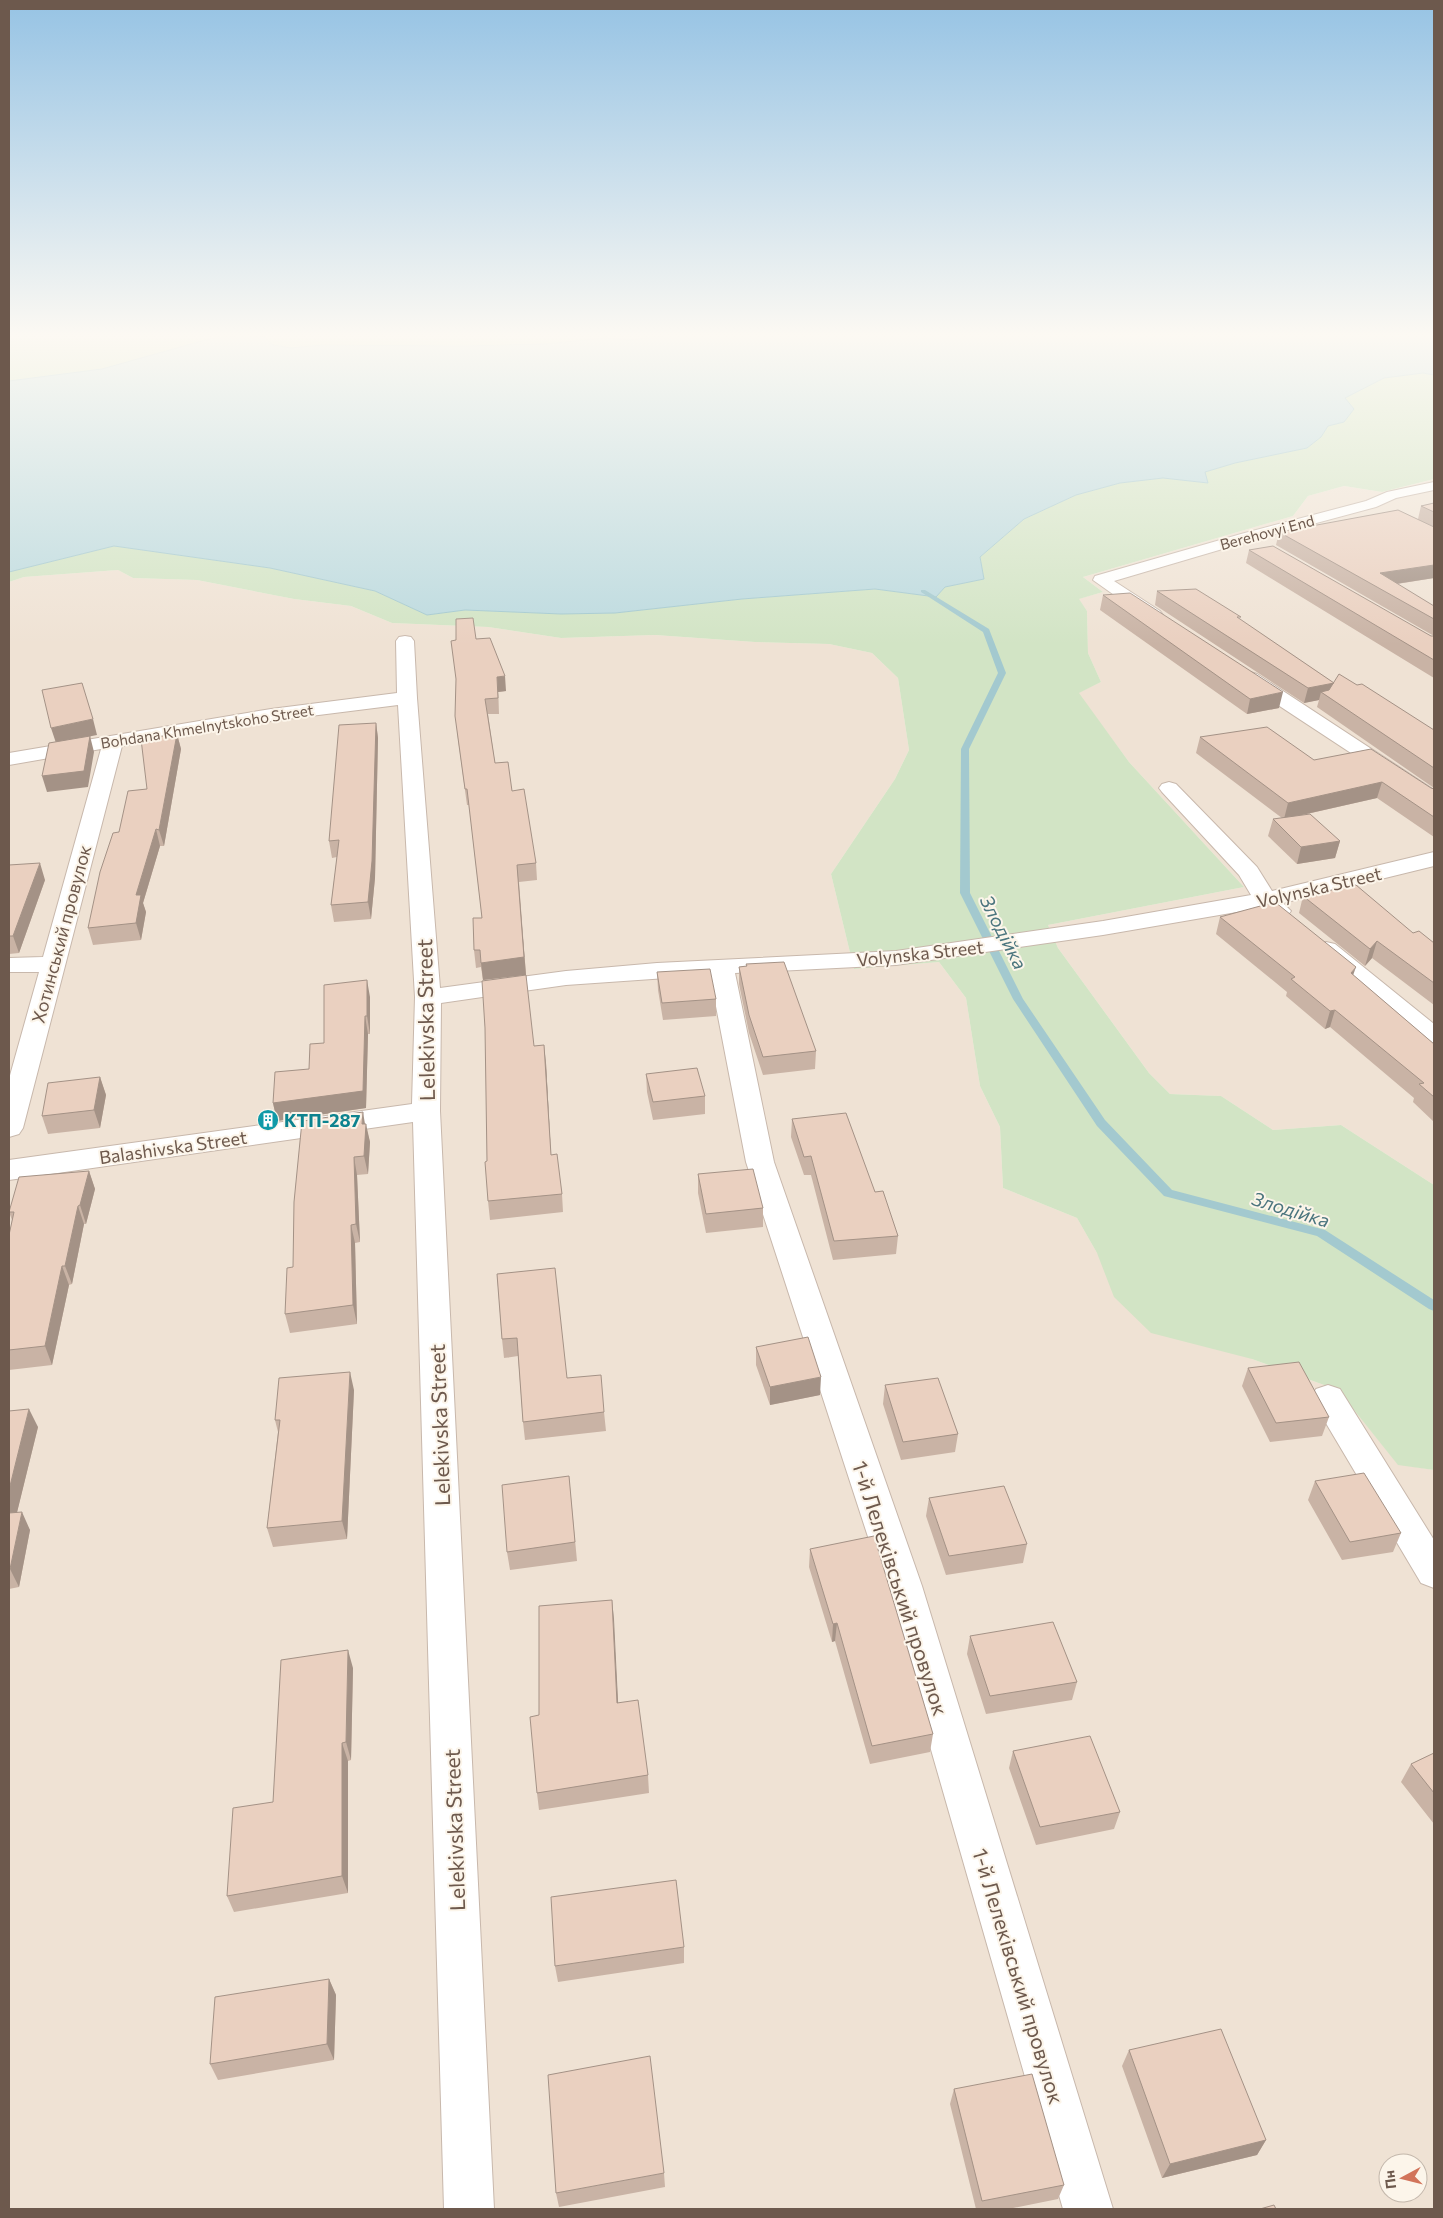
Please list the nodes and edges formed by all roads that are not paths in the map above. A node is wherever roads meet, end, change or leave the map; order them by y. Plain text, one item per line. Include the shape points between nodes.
1 (1434, 486) edge
2 (1372, 504) junction
3 (1389, 513) edge
4 (1247, 537) junction
5 (1264, 547) edge
6 (1167, 624) edge
7 (405, 641) dead end
8 (1234, 667) edge
9 (407, 698) junction
10 (114, 740) junction
11 (9, 759) edge
12 (1169, 788) dead end
13 (1434, 799) edge
14 (1434, 859) edge
15 (1265, 900) junction
16 (53, 964) junction
17 (9, 965) edge
18 (721, 966) junction
19 (428, 997) junction
20 (1434, 1037) edge
21 (426, 1111) junction
22 (9, 1128) edge
23 (9, 1170) edge
24 (1328, 1398) dead end
25 (1434, 1572) edge
26 (469, 2209) edge
27 (1088, 2209) edge

1 - 2 street, Berehovyi End via 1392,495
2 - 3 street
2 - 4 street, Berehovyi End
4 - 5 street
4 - 6 street, Berehovyi End via 1100,580
7 - 9 street, Lelekivska Street
8 - 13 street
9 - 10 street, Bohdana Khmelnytskoho Street
9 - 19 street, Lelekivska Street
10 - 11 street, Bohdana Khmelnytskoho Street
10 - 16 street, Хотинський провулок
12 - 15 street via 1249,872
14 - 15 street, Volynska Street
15 - 18 street, Volynska Street via 1018,942 896,958
15 - 20 street
16 - 17 street
16 - 22 street, Хотинський провулок
18 - 19 street, Volynska Street via 566,978
18 - 27 street, 1-й Лелеківський провулок via 760,1162 903,1586
19 - 21 street, Lelekivska Street
21 - 23 street, Balashivska Street
21 - 26 street, Lelekivska Street
24 - 25 street

